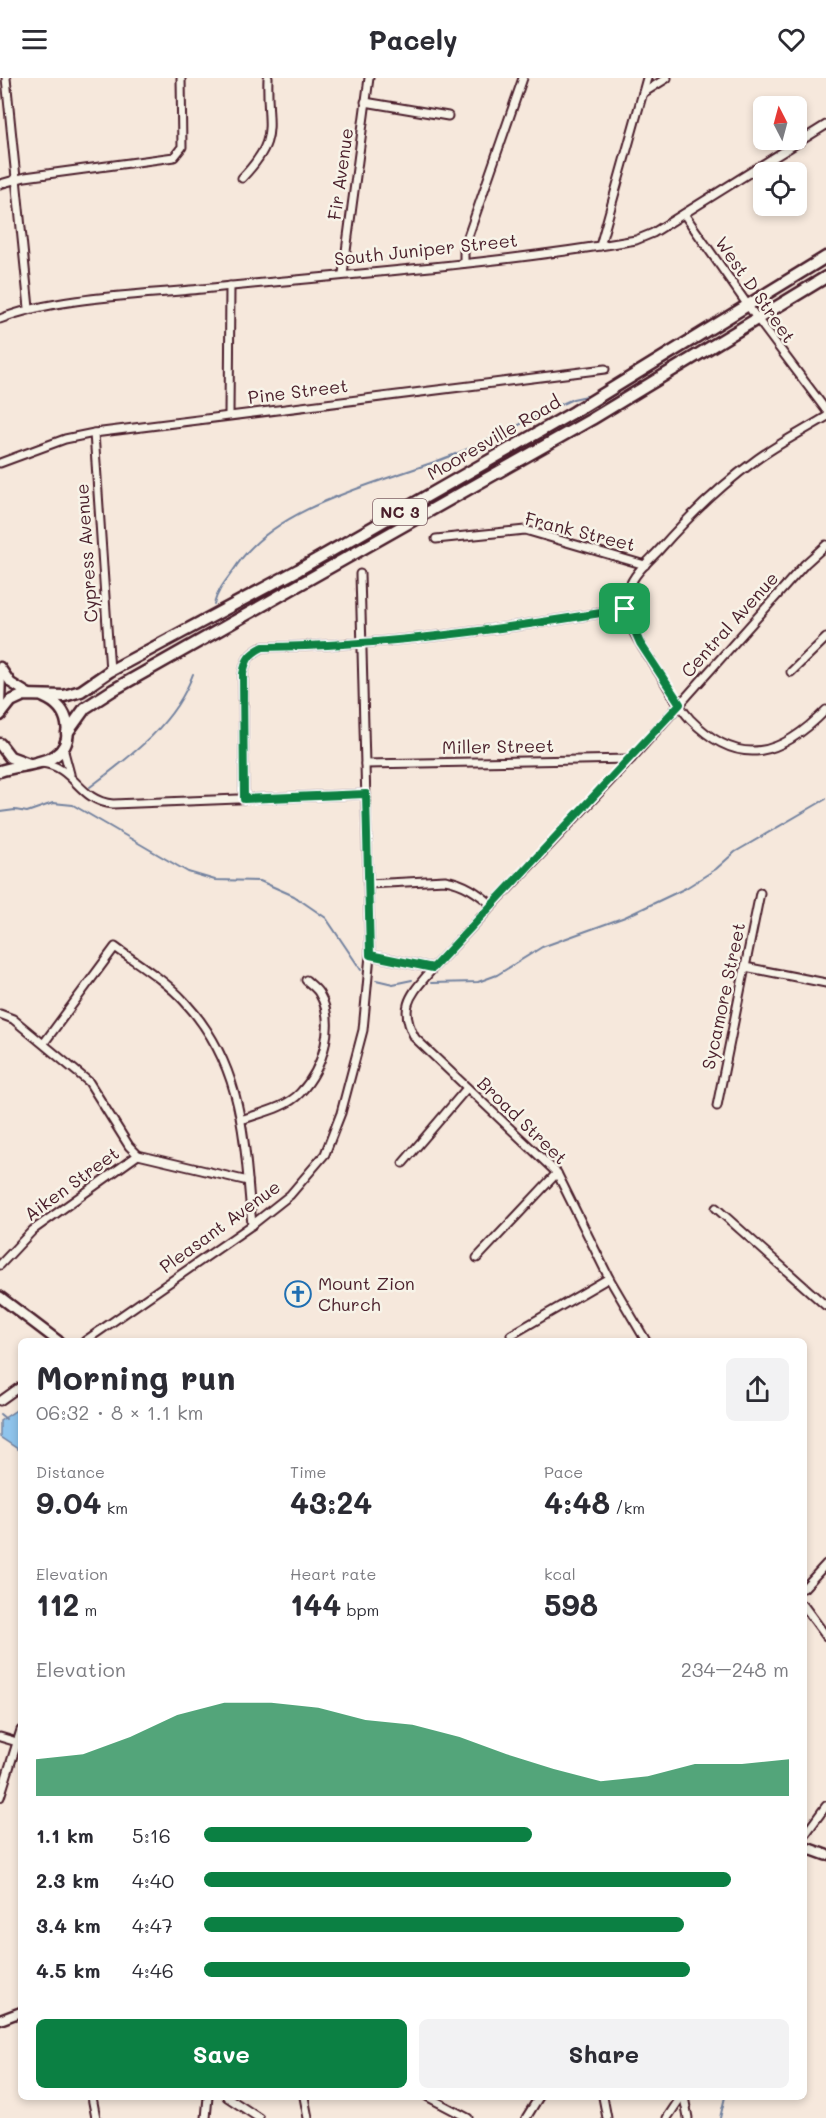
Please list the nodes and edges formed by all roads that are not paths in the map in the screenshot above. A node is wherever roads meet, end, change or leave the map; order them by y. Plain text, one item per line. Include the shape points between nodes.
1 (6, 78) edge
2 (181, 78) edge
3 (268, 78) edge
4 (369, 78) edge
5 (524, 78) edge
6 (647, 78) edge
7 (667, 78) edge
8 (643, 93) junction
9 (365, 102) junction
10 (448, 116) dead end
11 (826, 125) edge
12 (17, 178) junction
13 (242, 178) dead end
14 (0, 184) edge
15 (684, 214) junction
16 (600, 246) junction
17 (826, 257) edge
18 (464, 262) junction
19 (343, 274) junction
20 (826, 277) edge
21 (230, 286) junction
22 (746, 304) junction
23 (29, 308) junction
24 (756, 317) junction
25 (0, 318) edge
26 (604, 369) dead end
27 (826, 410) edge
28 (229, 415) junction
29 (826, 417) edge
30 (94, 433) junction
31 (0, 463) edge
32 (436, 539) dead end
33 (826, 545) edge
34 (645, 565) junction
35 (360, 574) dead end
36 (625, 609) junction
37 (826, 638) edge
38 (361, 643) junction
39 (1, 669) edge
40 (110, 670) junction
41 (791, 672) dead end
42 (29, 694) junction
43 (44, 696) junction
44 (680, 704) junction
45 (0, 707) edge
46 (826, 710) edge
47 (0, 715) edge
48 (66, 738) junction
49 (0, 744) edge
50 (631, 759) junction
51 (38, 764) junction
52 (365, 764) junction
53 (0, 771) edge
54 (71, 777) junction
55 (366, 794) junction
56 (244, 799) junction
57 (368, 884) junction
58 (760, 893) dead end
59 (492, 905) junction
60 (370, 955) junction
61 (745, 967) junction
62 (433, 968) junction
63 (306, 980) dead end
64 (826, 983) edge
65 (0, 1014) edge
66 (44, 1043) junction
67 (466, 1088) junction
68 (717, 1106) dead end
69 (241, 1120) junction
70 (138, 1155) junction
71 (403, 1163) dead end
72 (557, 1173) junction
73 (248, 1181) junction
74 (716, 1208) dead end
75 (252, 1225) junction
76 (477, 1258) dead end
77 (0, 1265) edge
78 (609, 1278) junction
79 (0, 1297) edge
80 (826, 1306) edge
81 (511, 1335) dead end
82 (54, 1338) edge
83 (89, 1338) edge
84 (644, 1338) edge
85 (18, 1388) edge
86 (0, 1401) edge
87 (826, 1564) edge
88 (807, 1585) edge
89 (807, 1610) edge
90 (826, 1636) edge
91 (0, 1737) edge
92 (18, 1739) edge
93 (17, 1742) junction
94 (0, 1797) edge
95 (826, 1806) edge
96 (807, 1832) edge
97 (807, 1848) edge
98 (826, 1855) edge
99 (18, 2013) edge
100 (0, 2020) edge
101 (93, 2100) edge
102 (208, 2100) edge
103 (231, 2100) edge
104 (305, 2100) edge
105 (434, 2100) edge
106 (537, 2100) edge
107 (604, 2100) edge
108 (681, 2100) edge
109 (684, 2100) edge
110 (96, 2118) edge
111 (206, 2118) edge
112 (259, 2118) edge
113 (308, 2118) edge
114 (468, 2118) edge
115 (526, 2118) edge
116 (607, 2118) edge
117 (667, 2118) edge
118 (688, 2118) edge

1 - 12 street
2 - 12 street via 182,147 174,157
3 - 13 street via 267,148
4 - 9 street, Fir Avenue
5 - 18 street via 464,248
6 - 8 street
7 - 8 street
8 - 16 street
9 - 10 street
9 - 19 street, Fir Avenue
11 - 15 street, South Juniper Street
12 - 14 street
12 - 23 street
15 - 16 street, South Juniper Street via 644,238
15 - 22 street, West D Street
16 - 18 street, South Juniper Street
17 - 22 main road, Mooresville Road
18 - 19 street, South Juniper Street
19 - 21 street, South Juniper Street
20 - 24 main road, Mooresville Road
21 - 23 street, South Juniper Street
21 - 28 street
22 - 24 street, West D Street
22 - 40 main road, Mooresville Road / NC 3 via 574,412 298,570
23 - 25 street, South Juniper Street
24 - 27 street, West D Street
24 - 48 main road, Mooresville Road via 584,424 113,690 85,708
26 - 28 street, Pine Street
28 - 30 street, Pine Street
29 - 34 street via 757,460 714,493
30 - 31 street, Pine Street via 65,439
30 - 40 street, Cypress Avenue
32 - 34 street, Frank Street via 525,530
33 - 44 street, Central Avenue
34 - 36 street via 629,585
35 - 38 street, Pleasant Avenue
36 - 38 street via 517,627
36 - 44 street via 640,643
37 - 41 street
38 - 52 street, Pleasant Avenue
38 - 56 street via 263,647 246,659
39 - 42 street via 17,688
39 - 45 street
40 - 43 main road, Mooresville Road / NC 3 via 77,693
42 - 43 main road, Mooresville Road
42 - 47 main road via 11,701
43 - 48 main road via 65,718
44 - 46 street via 690,719 711,736 753,752 791,742
44 - 50 street, Central Avenue
48 - 51 main road, Mooresville Road via 55,756
48 - 54 street via 64,756
49 - 51 main road via 14,760
50 - 52 street, Miller Street
50 - 59 street, Central Avenue
51 - 53 main road
51 - 54 street via 58,766
52 - 55 street, Pleasant Avenue
54 - 56 street via 88,796 108,804
55 - 56 street
55 - 57 street, Pleasant Avenue
57 - 59 street via 445,880 475,891
57 - 60 street, Pleasant Avenue
58 - 61 street, Sycamore Street
59 - 62 street, Central Avenue
60 - 62 street
60 - 75 street, Pleasant Avenue via 363,1030 341,1113 325,1154 290,1195
61 - 64 street
61 - 68 street, Sycamore Street
62 - 67 street, Broad Street via 413,992 406,1017 419,1044
63 - 69 street via 319,993 326,1013 327,1035 318,1066 300,1093 280,1106
65 - 66 street
66 - 69 street via 115,947 185,1002 227,1067
66 - 70 street via 98,1092
67 - 71 street
67 - 72 street, Broad Street
69 - 73 street
70 - 73 street
70 - 77 street, Aiken Street via 33,1230
72 - 76 street
72 - 78 street, Broad Street
73 - 75 street
74 - 80 street
75 - 83 street, Pleasant Avenue
78 - 81 street
78 - 84 street, Broad Street
79 - 82 main road
85 - 86 street
87 - 88 street
89 - 90 street
91 - 93 street
92 - 93 street
93 - 94 street
95 - 96 street
97 - 98 main road
99 - 100 street
101 - 110 street
102 - 111 street
103 - 112 street
104 - 113 street
105 - 114 street
106 - 115 street
107 - 116 street
108 - 117 street
109 - 118 street

